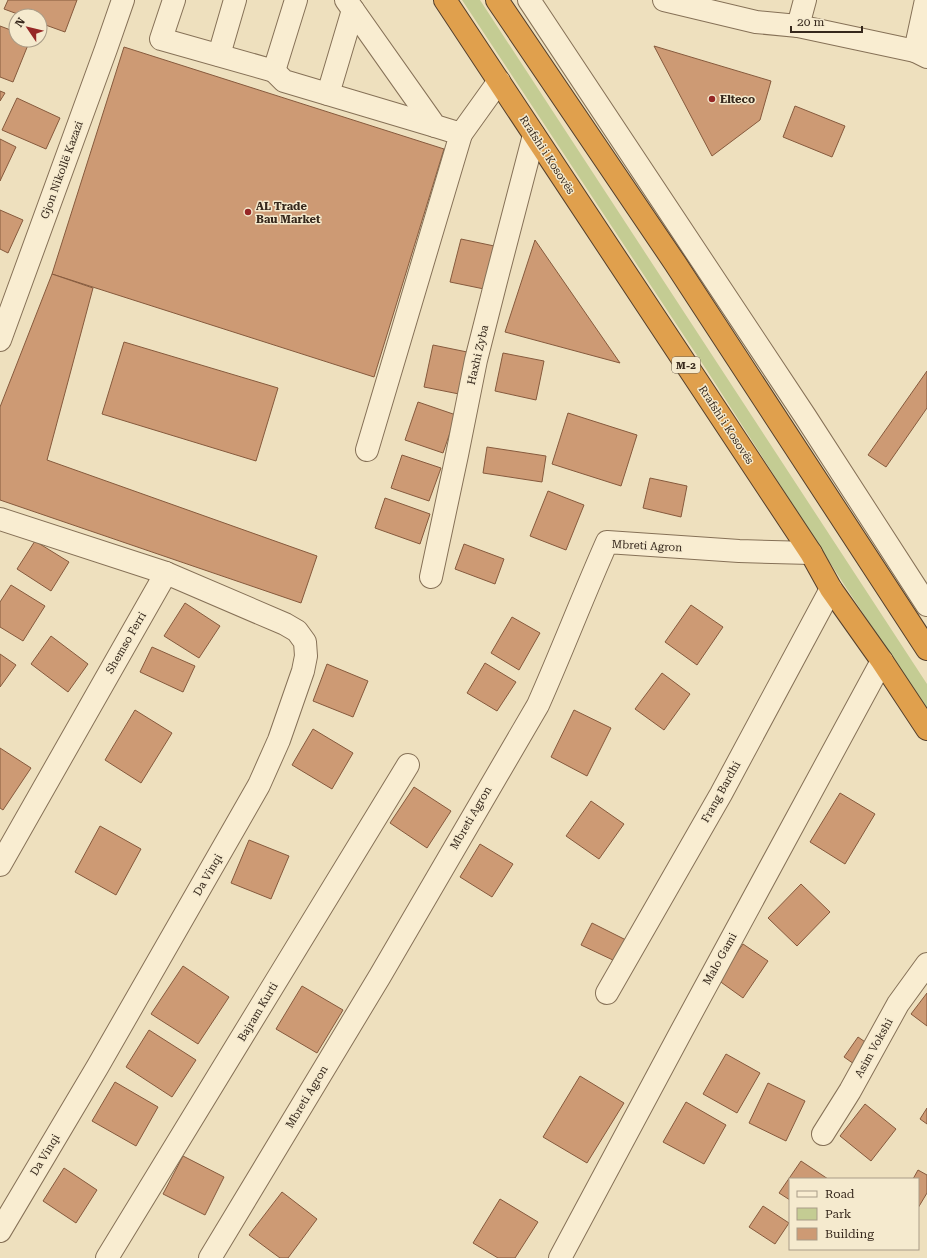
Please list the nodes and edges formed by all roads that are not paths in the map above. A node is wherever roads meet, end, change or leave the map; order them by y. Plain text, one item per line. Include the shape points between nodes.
1 (123, 0) edge
2 (174, 0) edge
3 (235, 0) edge
4 (296, 0) edge
5 (445, 0) edge
6 (497, 0) edge
7 (530, 0) edge
8 (664, 0) edge
9 (805, 0) edge
10 (926, 0) edge
11 (350, 5) edge
12 (727, 7) edge
13 (798, 26) junction
14 (923, 52) edge
15 (219, 55) junction
16 (274, 71) junction
17 (499, 80) junction
18 (328, 94) junction
19 (435, 126) junction
20 (461, 134) junction
21 (534, 135) junction
22 (0, 340) edge
23 (367, 450) dead end
24 (0, 519) edge
25 (811, 553) junction
26 (166, 572) junction
27 (431, 577) dead end
28 (831, 589) junction
29 (927, 605) edge
30 (927, 649) edge
31 (882, 661) junction
32 (927, 729) edge
33 (408, 765) dead end
34 (0, 865) edge
35 (927, 964) edge
36 (607, 993) dead end
37 (823, 1134) dead end
38 (0, 1231) edge
39 (108, 1258) edge
40 (210, 1258) edge
41 (560, 1258) edge

1 - 22 street, Gjon Nikollë Kazazi
2 - 15 street via 161,39
3 - 15 street
4 - 16 street
5 - 17 highway, Rrafshi i Kosovës / M-2
6 - 30 highway via 675,263
7 - 29 street
8 - 12 street
9 - 13 street
10 - 14 street
11 - 18 street
11 - 19 street
12 - 13 street via 756,22
13 - 14 street
15 - 16 street
16 - 18 street via 284,82
17 - 20 street
17 - 21 highway, Rrafshi i Kosovës / M-2
18 - 19 street
19 - 20 street
20 - 23 street
21 - 25 highway, Rrafshi i Kosovës / M-2
21 - 27 street, Haxhi Zyba via 476,360
24 - 26 street
25 - 28 highway, Rrafshi i Kosovës / M-2
25 - 40 street, Mbreti Agron via 607,542 538,704 380,976
26 - 34 street, Shemso Ferri
26 - 38 street, Da Vinqi via 297,631 305,642 303,671 279,740 236,828
28 - 31 highway, Rrafshi i Kosovës / M-2
28 - 36 street, Frang Bardhi via 721,794
31 - 32 highway, Rrafshi i Kosovës / M-2
31 - 41 street, Malo Gami
33 - 39 street, Bajram Kurti
35 - 37 street, Asim Vokshi via 898,1004

